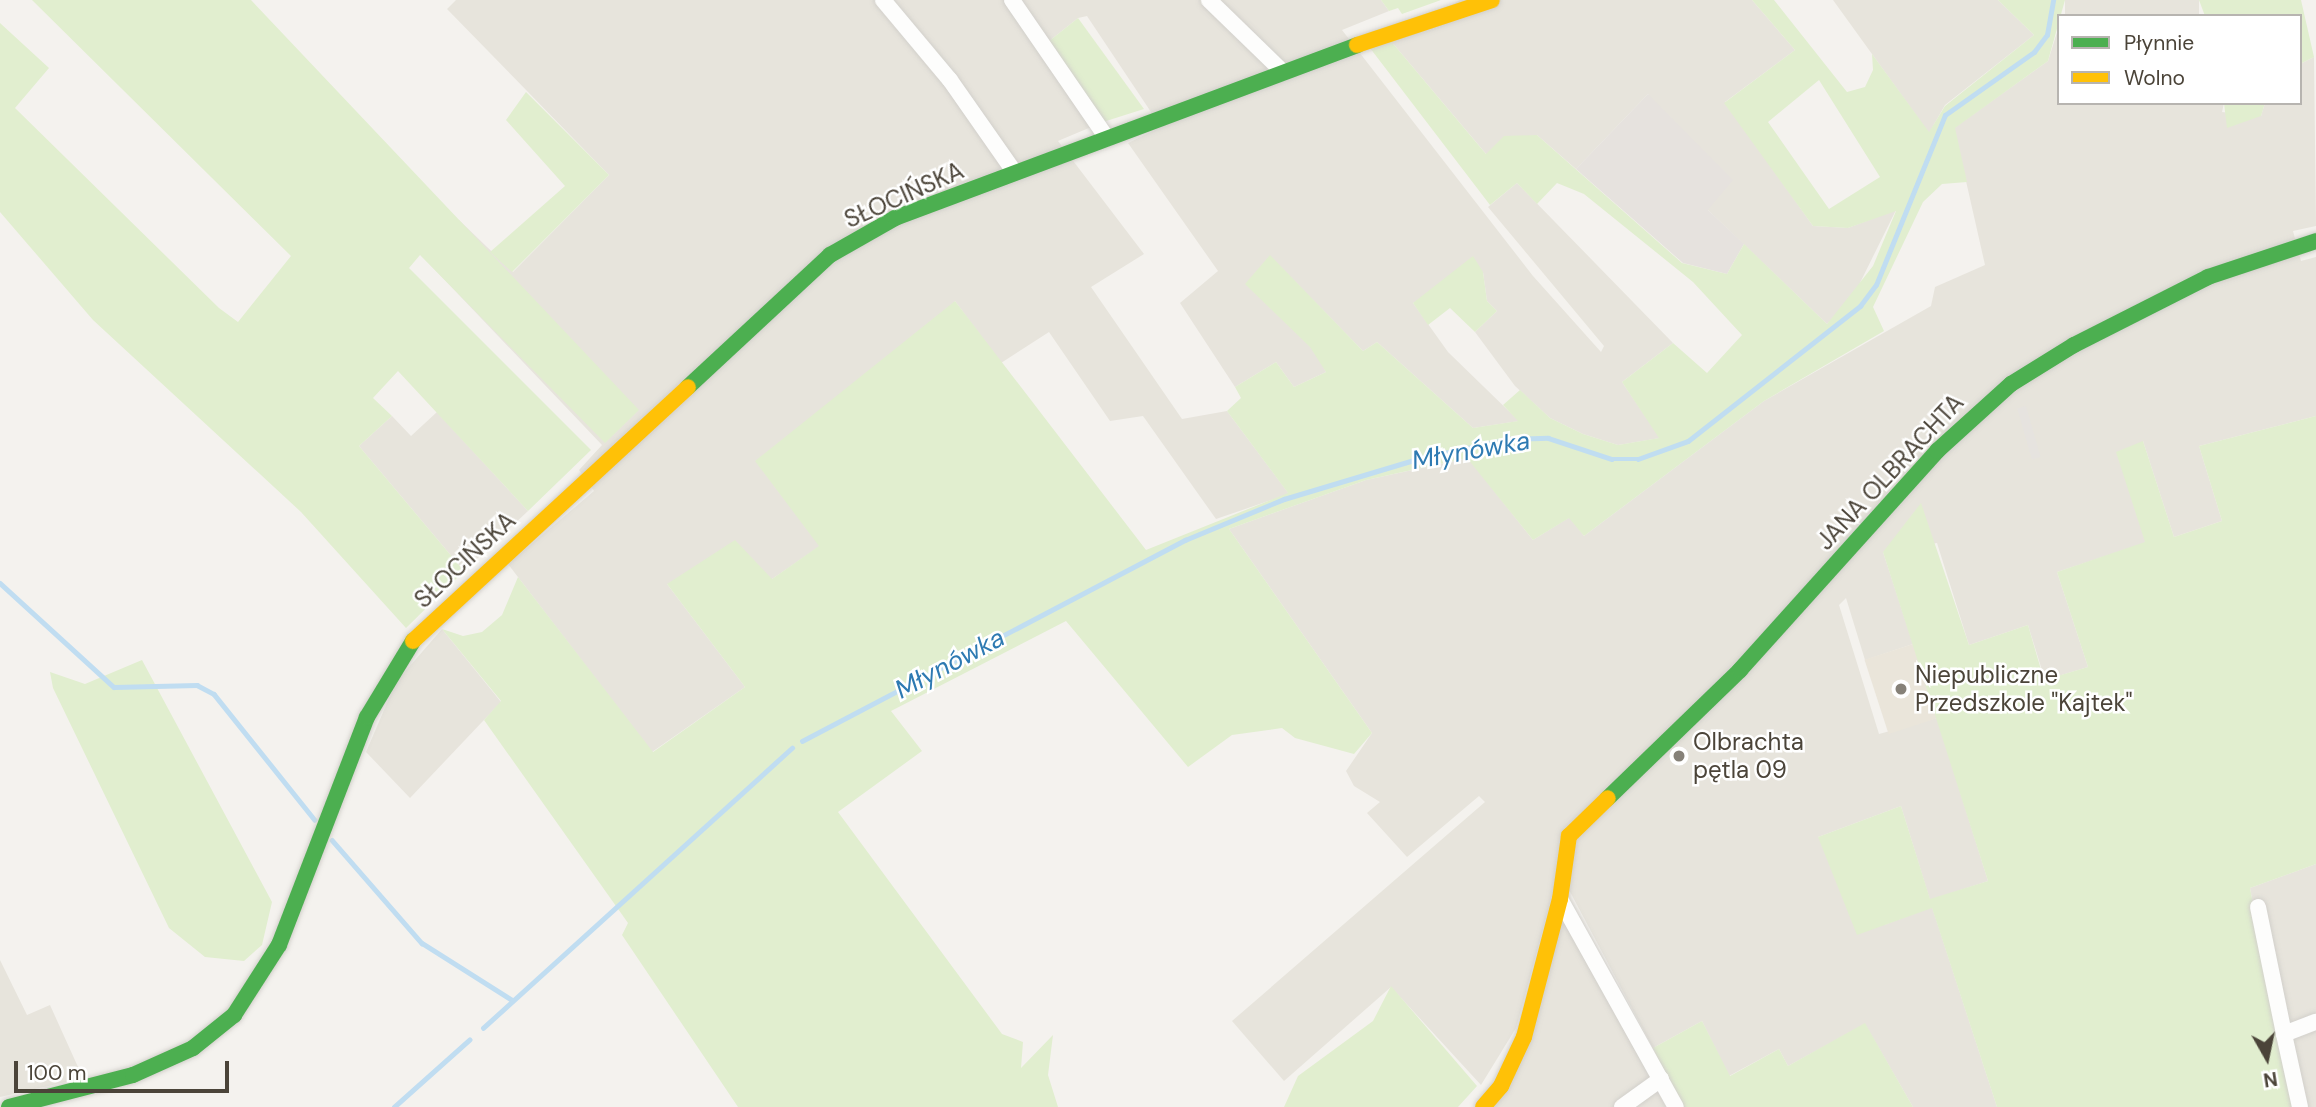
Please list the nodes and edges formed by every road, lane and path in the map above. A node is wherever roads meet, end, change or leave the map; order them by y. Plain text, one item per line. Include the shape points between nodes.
1 (883, 0) edge
2 (1012, 0) edge
3 (1209, 0) edge
4 (1492, 0) edge
5 (1283, 72) junction
6 (1108, 138) junction
7 (1015, 173) junction
8 (2316, 242) edge
9 (1560, 899) junction
10 (2258, 907) dead end
11 (2316, 1022) edge
12 (2284, 1034) junction
13 (1661, 1079) junction
14 (9, 1107) edge
15 (1483, 1107) edge
16 (1622, 1107) edge
17 (1676, 1107) edge
18 (2300, 1107) edge

1 - 7 street via 950,80
2 - 6 street
3 - 5 street
4 - 5 street, SŁOCIŃSKA
5 - 6 street, SŁOCIŃSKA
6 - 7 street, SŁOCIŃSKA
7 - 14 street, SŁOCIŃSKA via 895,218 830,256 413,641 367,717 279,945 234,1015 193,1048 133,1075
8 - 9 street, JANA OLBRACHTA via 2208,277 2074,345 1996,395 1937,451 1740,670 1569,836
9 - 13 street
9 - 15 street via 1524,1037 1501,1086
10 - 12 street
11 - 12 street
12 - 18 street
13 - 16 street
13 - 17 street

